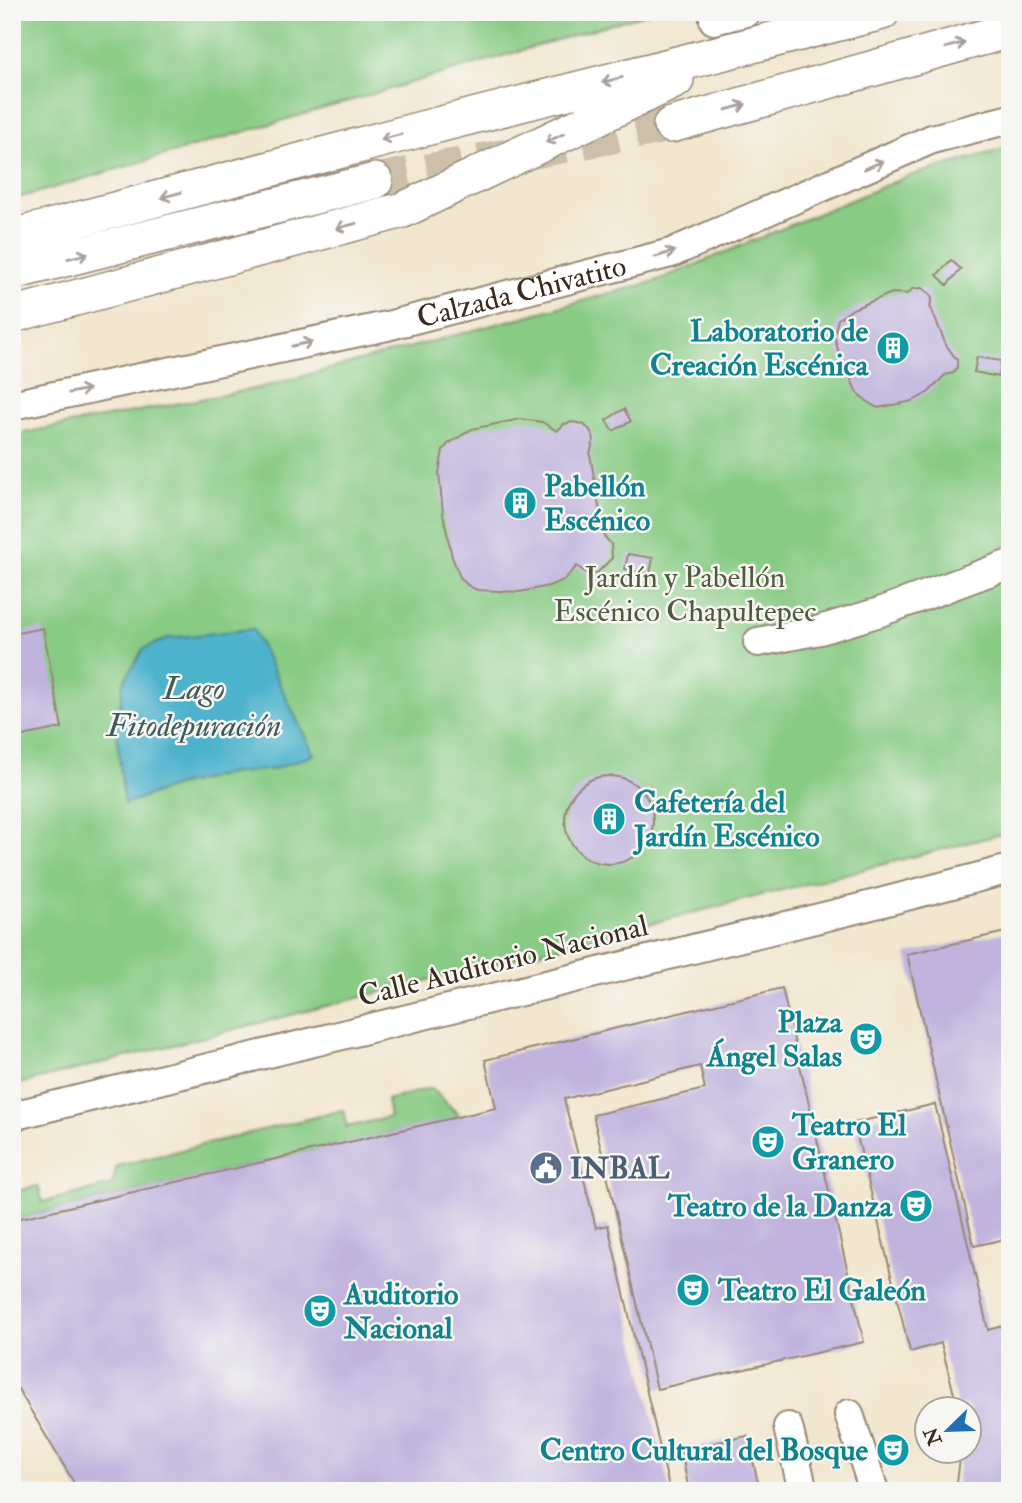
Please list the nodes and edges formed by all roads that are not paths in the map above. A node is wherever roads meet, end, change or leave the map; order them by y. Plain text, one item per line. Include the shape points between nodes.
1 (883, 12) edge
2 (714, 20) dead end
3 (748, 29) edge
4 (1010, 30) edge
5 (1010, 119) edge
6 (671, 125) tunnel mouth
7 (375, 181) tunnel mouth
8 (12, 237) edge
9 (12, 272) edge
10 (12, 315) edge
11 (12, 405) edge
12 (1010, 564) edge
13 (758, 642) dead end
14 (1010, 869) edge
15 (12, 1116) edge
16 (849, 1413) dead end
17 (788, 1427) dead end
18 (803, 1491) edge
19 (874, 1491) edge

1 - 3 main road
2 - 3 street
3 -> 8 main road
3 -> 10 main road via 402,210
6 -> 4 main road
11 -> 5 street, Calzada Chivatito via 387,326 671,253 932,139
9 -> 7 main road
12 - 13 street via 880,612
14 - 15 street, Calle Auditorio Nacional
16 - 19 street
17 - 18 street

